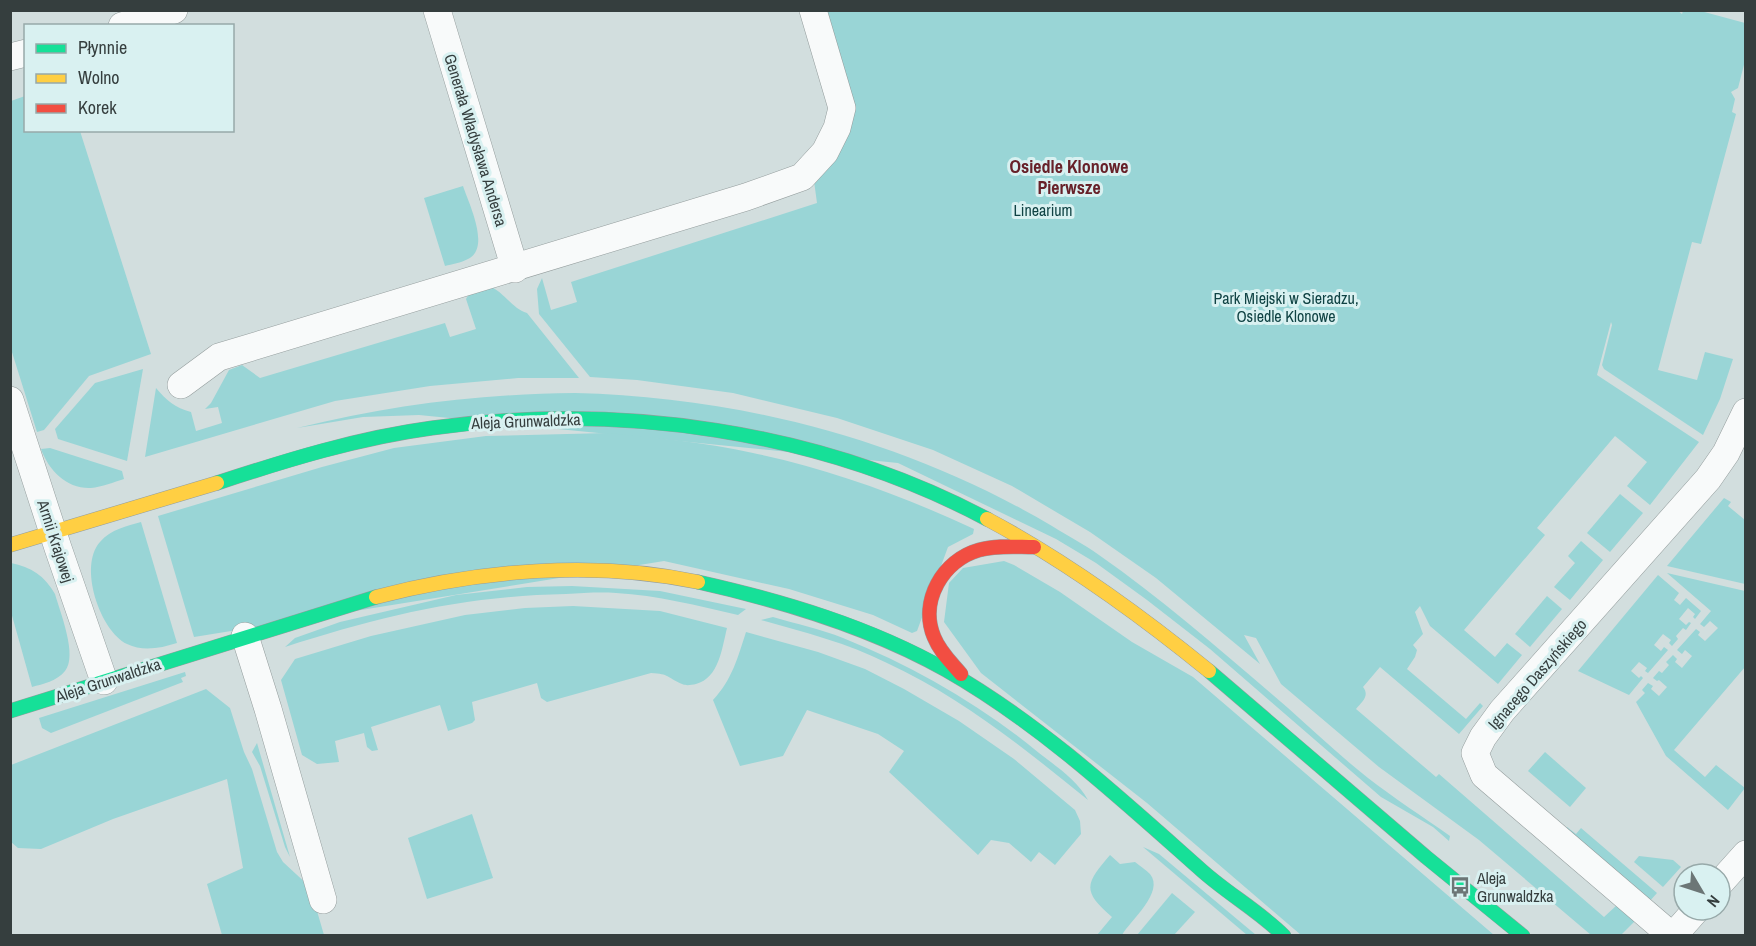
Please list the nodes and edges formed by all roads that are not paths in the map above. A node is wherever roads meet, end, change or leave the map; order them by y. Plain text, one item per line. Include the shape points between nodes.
1 (174, 10) edge
2 (437, 10) edge
3 (813, 10) edge
4 (128, 24) edge
5 (515, 268) junction
6 (181, 385) dead end
7 (10, 400) edge
8 (1746, 412) edge
9 (52, 532) junction
10 (10, 545) edge
11 (1035, 547) junction
12 (245, 636) junction
13 (104, 681) junction
14 (967, 682) junction
15 (10, 711) edge
16 (1746, 854) edge
17 (1732, 870) edge
18 (323, 900) dead end
19 (1685, 922) edge
20 (1284, 936) edge
21 (1523, 936) edge
22 (1673, 936) edge

1 - 4 street
2 - 5 street, Generała Władysława Andersa
3 - 5 street via 842,108 825,152 802,177
5 - 6 street via 219,357
7 - 9 street, Armii Krajowej
8 - 22 street, Ignacego Daszyńskiego via 1708,479 1502,711 1474,753 1484,775
9 - 10 street, Aleja Grunwaldzka
9 - 11 street, Aleja Grunwaldzka via 363,440 420,429 556,418 647,420 727,431 849,462 920,487
9 - 13 street, Armii Krajowej
11 - 14 street, Aleja Grunwaldzka via 987,548 969,553 938,579 929,612 933,631 940,649
11 - 21 street, Aleja Grunwaldzka via 1102,590 1199,662
12 - 13 street, Aleja Grunwaldzka
12 - 14 street, Aleja Grunwaldzka via 374,597 473,578 551,572 622,573 734,590 848,623 926,658
12 - 18 street
13 - 15 street, Aleja Grunwaldzka
14 - 20 street, Aleja Grunwaldzka via 1079,766
16 - 17 street
19 - 22 street

